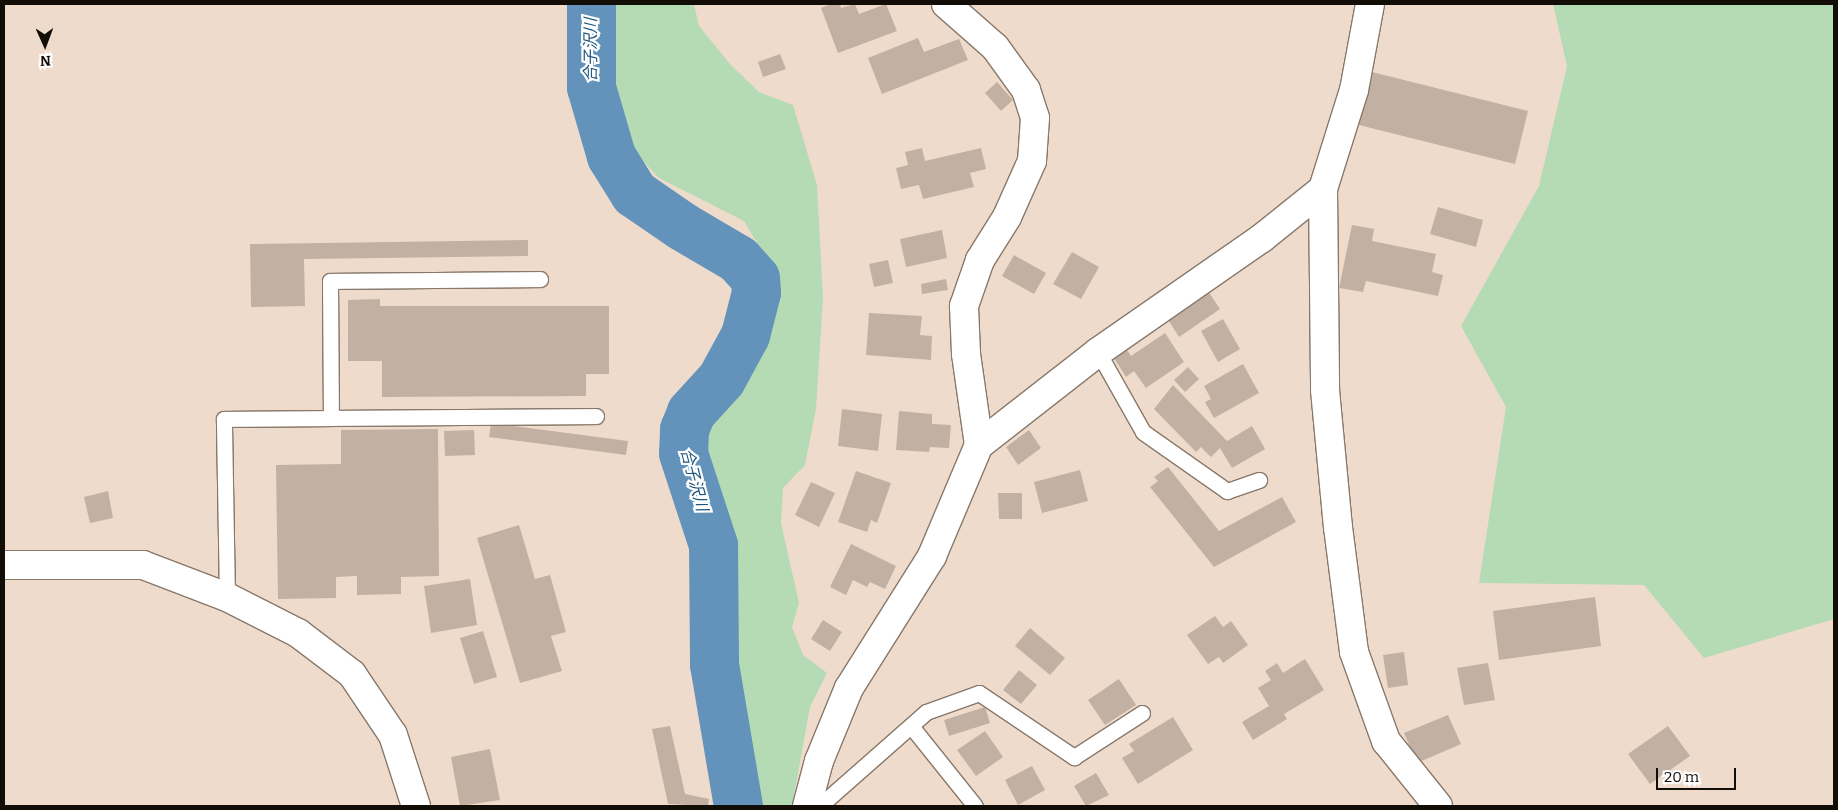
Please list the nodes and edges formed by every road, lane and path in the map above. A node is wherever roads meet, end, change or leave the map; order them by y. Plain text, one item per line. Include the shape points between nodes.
1 (946, 4) edge
2 (1370, 4) edge
3 (1323, 189) junction
4 (540, 279) dead end
5 (1098, 352) junction
6 (596, 416) dead end
7 (331, 418) junction
8 (979, 445) junction
9 (1259, 480) dead end
10 (4, 565) edge
11 (227, 597) junction
12 (1142, 713) dead end
13 (911, 726) junction
14 (416, 806) edge
15 (807, 806) edge
16 (811, 806) edge
17 (975, 806) edge
18 (1438, 806) edge

1 - 8 street via 995,47 1026,90 1035,118 1032,161 1007,216 980,260 964,306 966,354
2 - 3 street via 1354,90
3 - 5 street via 1262,238
3 - 18 street via 1325,390 1354,652 1386,741
4 - 7 lane via 330,281
5 - 8 street
5 - 9 lane via 1143,432 1227,491
6 - 7 lane
7 - 11 lane via 224,419
8 - 15 street via 932,556 849,688 819,761
10 - 11 street via 143,565
11 - 14 street via 298,633 352,674 393,735
12 - 13 lane via 1074,757 979,693 926,712
13 - 16 lane via 824,802
13 - 17 lane

